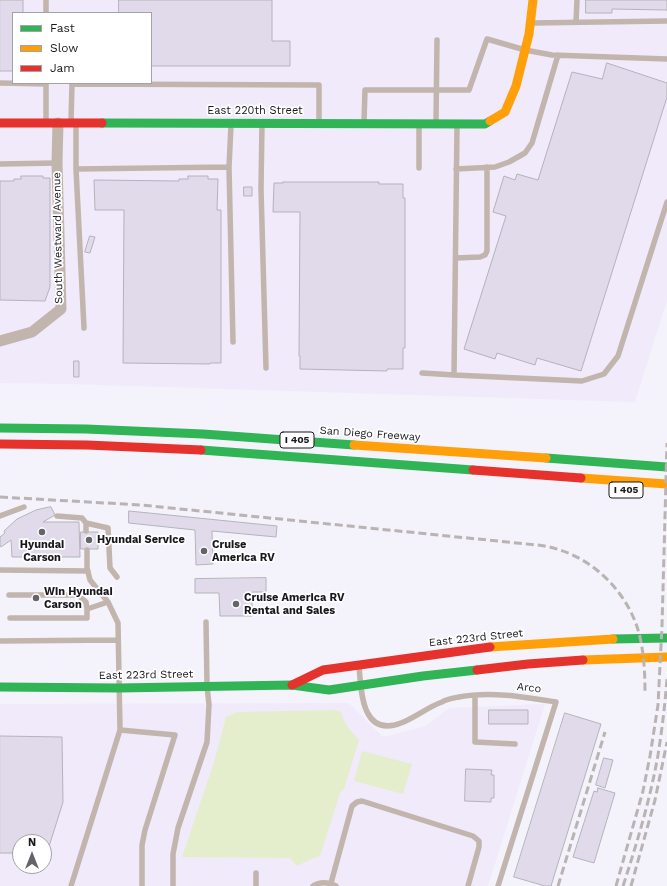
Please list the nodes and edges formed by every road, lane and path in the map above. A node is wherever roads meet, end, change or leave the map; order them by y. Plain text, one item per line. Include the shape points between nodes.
1 (46, 0) edge
2 (533, 0) edge
3 (577, 0) edge
4 (46, 12) edge
5 (667, 20) edge
6 (576, 22) junction
7 (530, 23) junction
8 (437, 40) dead end
9 (525, 50) junction
10 (558, 55) junction
11 (667, 58) edge
12 (0, 83) edge
13 (12, 83) edge
14 (46, 84) edge
15 (436, 90) junction
16 (46, 122) junction
17 (58, 122) junction
18 (74, 122) junction
19 (0, 123) edge
20 (231, 123) junction
21 (319, 123) junction
22 (262, 124) junction
23 (364, 124) junction
24 (419, 124) junction
25 (436, 124) junction
26 (457, 124) junction
27 (57, 163) junction
28 (0, 164) edge
29 (229, 167) junction
30 (486, 167) junction
31 (76, 168) junction
32 (419, 168) dead end
33 (456, 169) junction
34 (667, 202) edge
35 (456, 258) junction
36 (84, 328) dead end
37 (0, 341) edge
38 (233, 342) dead end
39 (266, 368) dead end
40 (422, 373) dead end
41 (454, 375) junction
42 (0, 428) edge
43 (0, 438) edge
44 (0, 444) edge
45 (667, 467) edge
46 (589, 474) junction
47 (667, 477) edge
48 (667, 484) edge
49 (24, 507) dead end
50 (0, 516) edge
51 (57, 516) dead end
52 (86, 523) junction
53 (86, 531) dead end
54 (87, 550) dead end
55 (0, 570) edge
56 (88, 571) junction
57 (117, 577) dead end
58 (9, 595) dead end
59 (108, 602) junction
60 (88, 609) junction
61 (10, 618) dead end
62 (206, 622) dead end
63 (667, 638) edge
64 (118, 640) junction
65 (0, 641) edge
66 (667, 657) edge
67 (359, 665) junction
68 (292, 685) junction
69 (360, 685) junction
70 (207, 686) junction
71 (0, 687) edge
72 (119, 688) junction
73 (475, 696) junction
74 (120, 730) junction
75 (515, 744) dead end
76 (256, 873) dead end
77 (333, 885) edge
78 (71, 886) edge
79 (142, 886) edge
80 (173, 886) edge
81 (256, 886) edge
82 (313, 886) edge
83 (468, 886) edge
84 (498, 886) edge

1 - 4 lane
2 - 7 main road
3 - 6 lane
5 - 6 lane
6 - 7 lane
7 - 9 main road
8 - 15 lane
9 - 10 lane
9 - 15 lane via 487,39 469,90
9 - 26 main road, East 220th Street via 516,86 505,112 485,124
10 - 11 lane
10 - 30 lane via 532,143 525,153 509,162
12 - 13 lane
14 - 16 lane
15 - 23 lane via 365,90
15 - 25 lane
16 - 17 main road, East 220th Street
16 - 19 main road, East 220th Street
17 - 18 main road, East 220th Street
17 - 27 street, South Westward Avenue
18 - 20 main road, East 220th Street
18 - 21 lane via 72,84 88,84 319,85
18 - 31 lane
20 - 22 main road, East 220th Street
20 - 29 lane
21 - 22 main road, East 220th Street
21 - 23 main road, East 220th Street
22 - 39 lane via 261,189
23 - 24 main road, East 220th Street
24 - 25 main road, East 220th Street
24 - 32 lane
25 - 26 main road, East 220th Street
26 - 33 lane
27 - 28 lane
27 - 37 street, South Westward Avenue via 60,309 32,332
29 - 31 lane
29 - 38 lane
30 - 33 lane
30 - 35 lane via 487,251 480,257
31 - 36 lane
33 - 35 lane
34 - 41 lane via 618,356 604,374 582,381
35 - 41 lane
40 - 41 lane
42 - 45 main road, San Diego Freeway / I 405 via 203,434
43 - 46 main road via 180,443
44 - 46 main road via 192,449
46 - 47 main road
46 - 48 main road
49 - 50 lane
51 - 52 lane via 82,518
52 - 53 lane
52 - 57 lane via 108,528 110,568
54 - 56 lane
55 - 56 lane
56 - 59 lane via 90,580
58 - 60 lane via 78,595 86,602
59 - 60 lane
59 - 64 lane via 118,623
60 - 61 lane via 88,618
62 - 70 lane
63 - 67 main road, East 223rd Street via 600,639 499,646
64 - 65 lane
64 - 72 lane
66 - 69 main road, East 223rd Street via 520,665
67 - 68 main road, East 223rd Street via 323,670
67 - 69 lane, Arco
68 - 69 main road, East 223rd Street via 329,690
68 - 70 main road, East 223rd Street
69 - 73 lane, Arco via 369,718 388,726 401,723 442,701
70 - 72 main road, East 223rd Street
70 - 80 lane via 207,742 178,828 173,854
71 - 72 main road, East 223rd Street
72 - 74 lane
73 - 75 lane via 475,742
73 - 84 lane, Arco via 527,697 556,702
74 - 78 lane
74 - 79 lane via 175,736 145,830 142,845
76 - 81 lane
77 - 82 lane via 319,883
77 - 83 lane via 352,806 362,801 473,836 479,841 479,848

